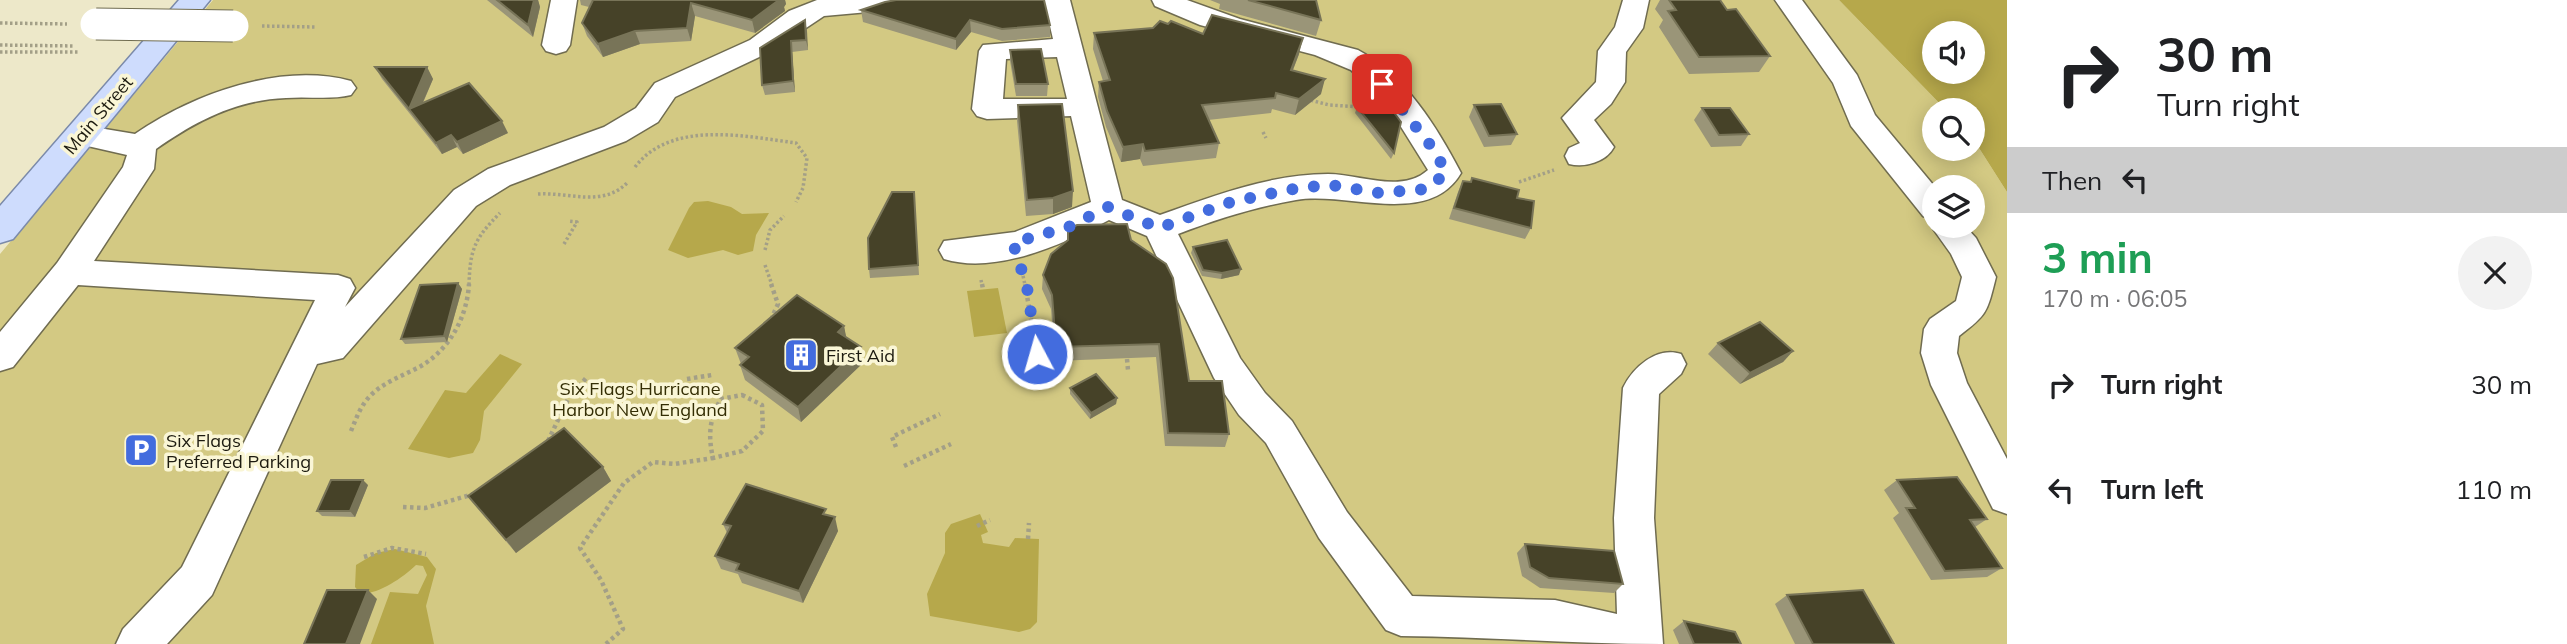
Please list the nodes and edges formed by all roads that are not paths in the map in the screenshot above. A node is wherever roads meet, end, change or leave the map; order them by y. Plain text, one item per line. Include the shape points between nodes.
1 (195, 0) edge
2 (564, 0) edge
3 (913, 0) edge
4 (1057, 0) edge
5 (1165, 0) edge
6 (1636, 0) edge
7 (1788, 0) edge
8 (101, 24) road end
9 (233, 26) road end
10 (556, 45) dead end
11 (1068, 47) junction
12 (341, 88) dead end
13 (1081, 108) junction
14 (81, 135) junction
15 (140, 145) junction
16 (1580, 156) road end
17 (1922, 193) edge
18 (1108, 207) junction
19 (1159, 228) junction
20 (0, 230) edge
21 (1957, 238) edge
22 (956, 250) dead end
23 (69, 272) junction
24 (306, 351) junction
25 (0, 357) edge
26 (1668, 364) dead end
27 (2007, 497) edge
28 (138, 644) edge
29 (1641, 644) edge

1 - 14 main road, Main Street
2 - 10 street
3 - 24 street via 818,8 760,47 666,90 647,115 615,134 499,177 465,198 330,348
4 - 11 street
5 - 19 street via 1235,29 1350,57 1369,70 1406,112 1446,173 1427,189 1379,193 1330,185 1298,188 1231,202
6 - 16 street via 1629,28 1612,51 1615,69 1603,97 1577,118 1599,147
7 - 17 street via 1847,82 1862,119
8 - 9 street, bridge
11 - 13 street
11 - 13 street via 993,51 987,109
12 - 15 street via 239,93 191,111
13 - 18 street
14 - 15 street
14 - 20 main road, Main Street
15 - 23 street via 138,169
18 - 19 street
18 - 22 street via 1071,226 988,251
19 - 29 street via 1227,368 1279,432 1333,525 1402,616 1564,622 1618,633
21 - 27 street via 1979,277 1972,307 1942,329 1938,353 1949,385
23 - 24 street via 338,288
23 - 25 street
24 - 28 street via 197,581
26 - 29 street via 1641,388 1634,518

